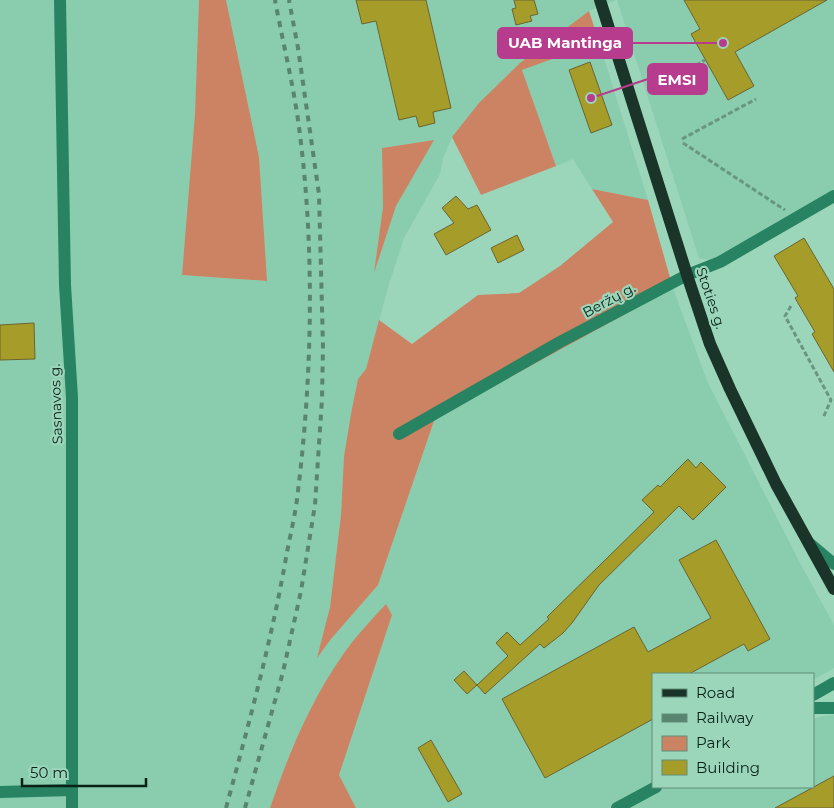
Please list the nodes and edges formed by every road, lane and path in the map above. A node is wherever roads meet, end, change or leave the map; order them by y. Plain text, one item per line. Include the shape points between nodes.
1 (60, 0) edge
2 (600, 0) edge
3 (705, 60) dead end
4 (664, 85) dead end
5 (756, 99) dead end
6 (834, 196) edge
7 (797, 218) junction
8 (687, 275) junction
9 (791, 306) dead end
10 (823, 418) dead end
11 (399, 434) dead end
12 (808, 543) junction
13 (834, 564) edge
14 (834, 589) edge
15 (834, 683) edge
16 (814, 694) edge
17 (814, 708) edge
18 (834, 708) edge
19 (654, 788) edge
20 (72, 790) junction
21 (0, 792) edge
22 (72, 808) edge
23 (617, 808) edge

1 - 20 street, Sasnavos g. via 65,285 72,398
2 - 8 main road, Stoties g.
3 - 4 path
5 - 7 path via 682,141
6 - 7 street, Beržų g.
7 - 8 street, Beržų g. via 720,262
8 - 11 street, Beržų g. via 560,342
8 - 12 main road, Stoties g. via 710,344 730,389
9 - 10 path via 785,316 831,400
12 - 13 street
12 - 14 main road, Stoties g.
15 - 16 street
17 - 18 street
19 - 23 street
20 - 21 street
20 - 22 street, Sasnavos g.

